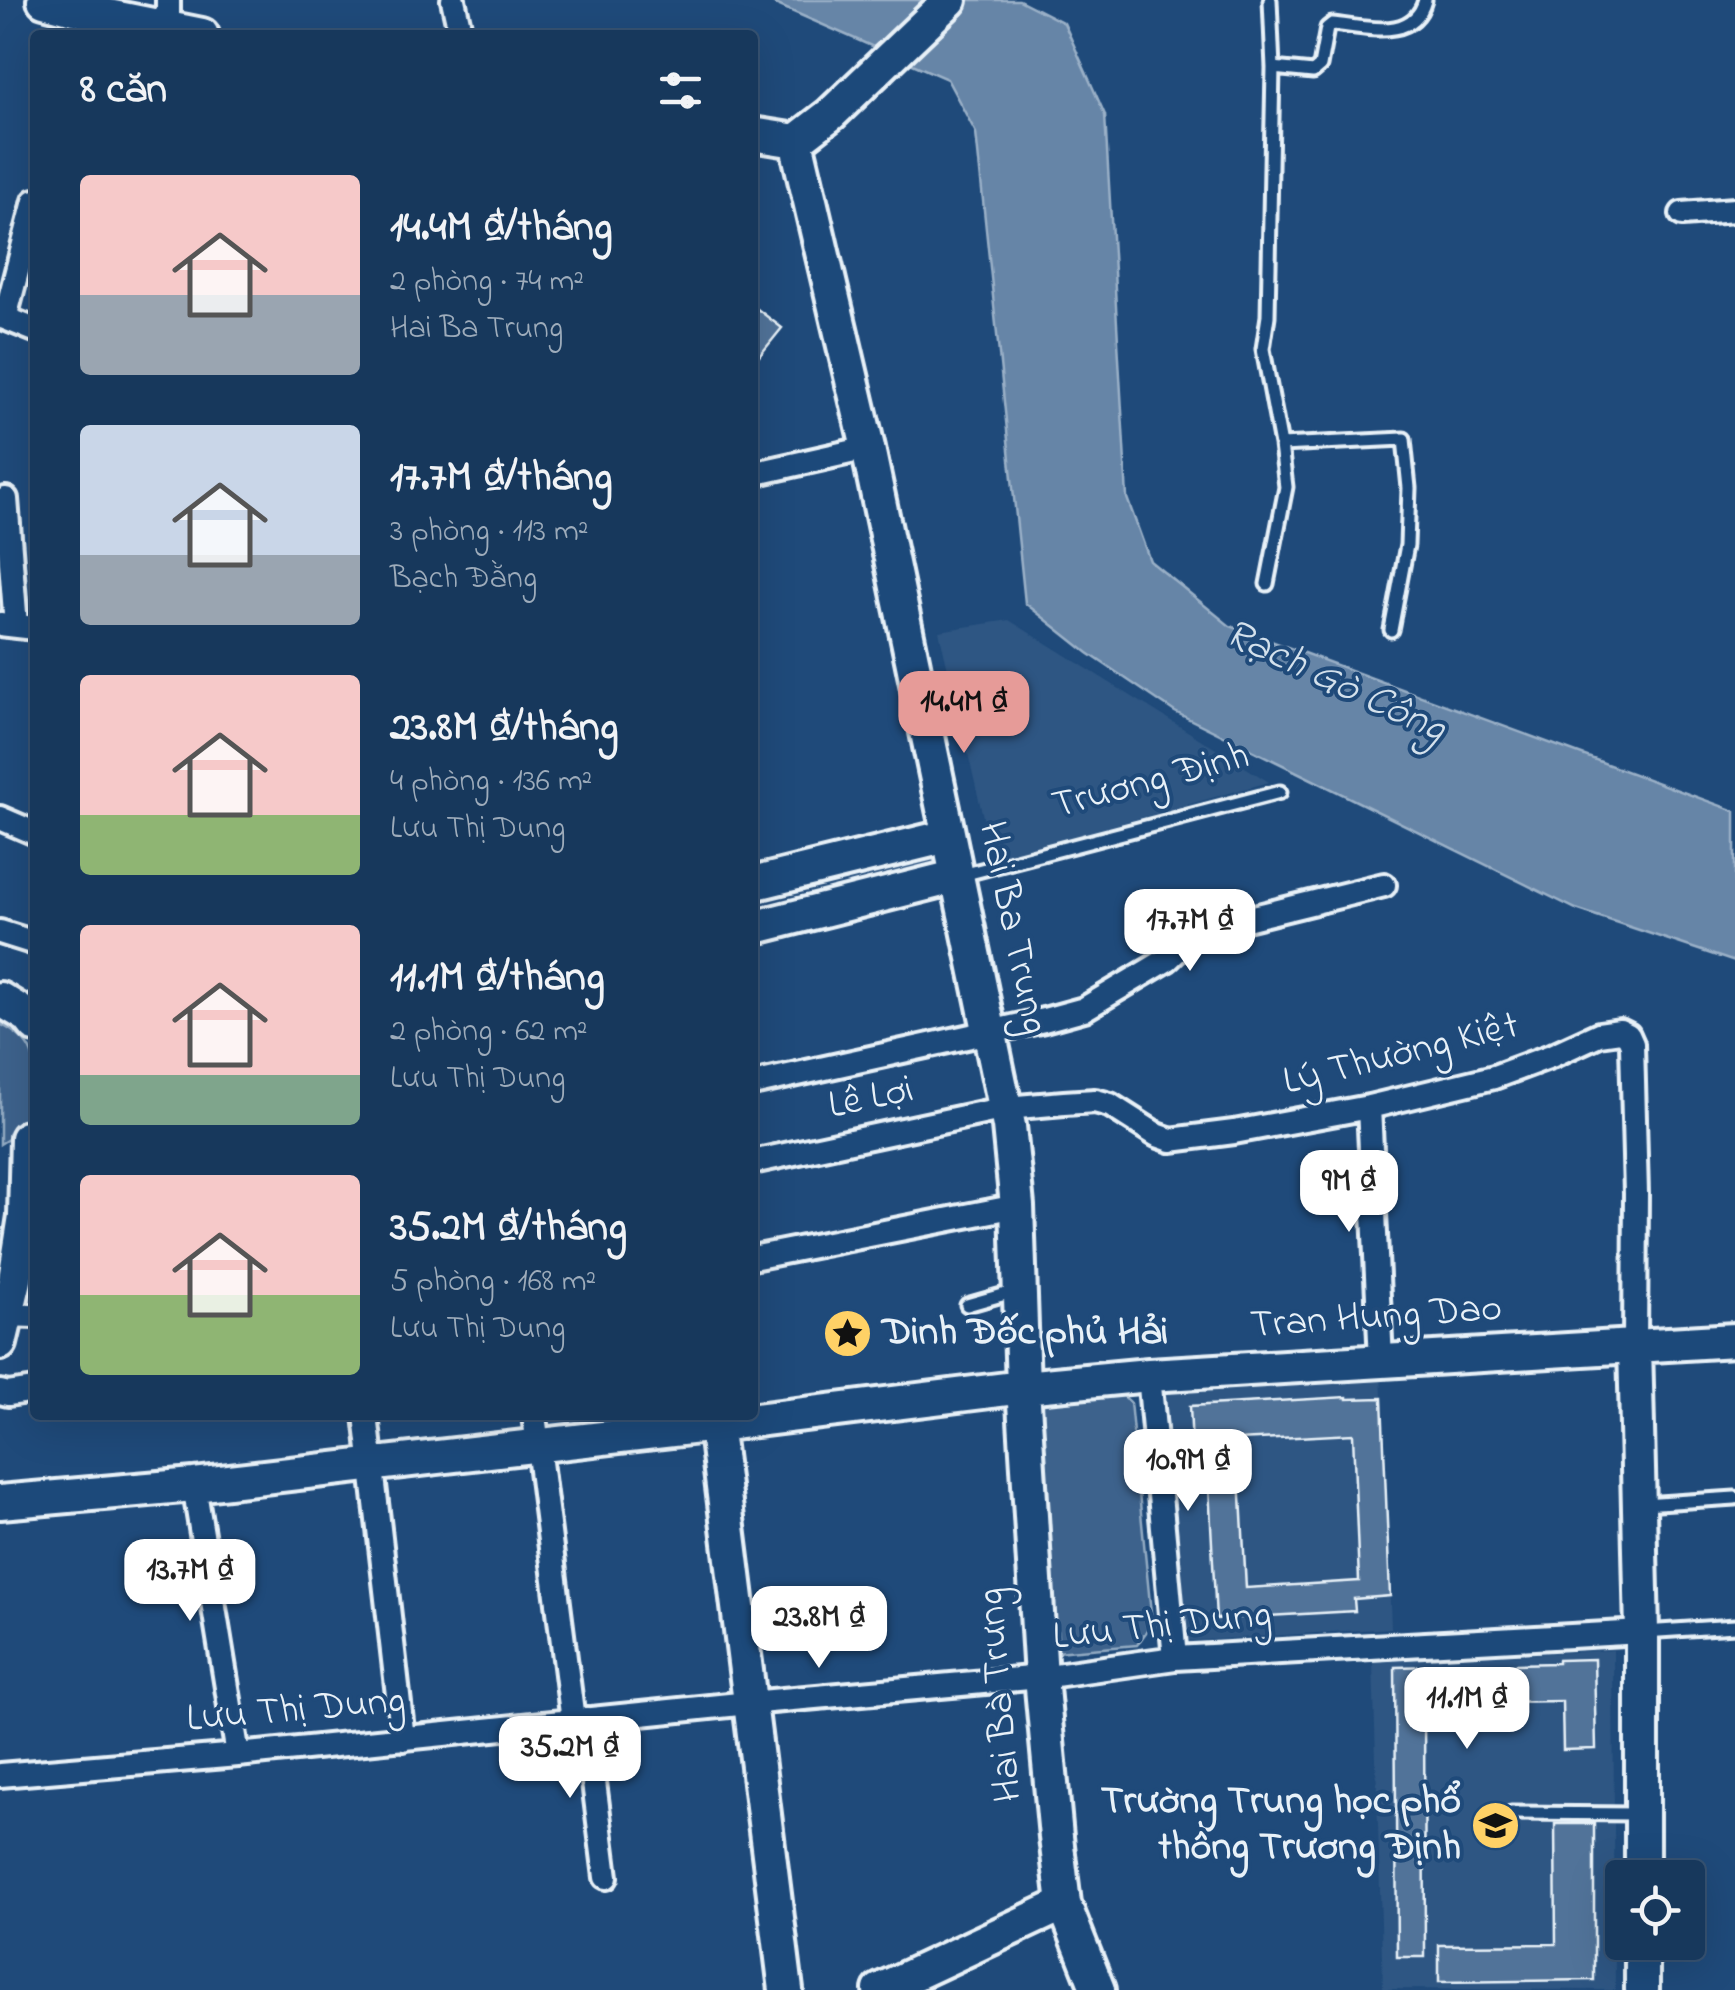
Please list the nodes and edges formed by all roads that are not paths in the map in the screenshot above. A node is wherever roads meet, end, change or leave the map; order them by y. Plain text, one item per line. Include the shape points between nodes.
1 (44, 0) edge
2 (453, 0) edge
3 (950, 0) edge
4 (1270, 0) edge
5 (1424, 0) edge
6 (168, 14) edge
7 (87, 15) edge
8 (194, 30) edge
9 (460, 30) edge
10 (1272, 68) junction
11 (758, 135) edge
12 (796, 141) junction
13 (1735, 210) edge
14 (1682, 214) dead end
15 (30, 220) edge
16 (3, 317) edge
17 (30, 328) edge
18 (1281, 445) junction
19 (868, 448) junction
20 (758, 473) edge
21 (6, 499) dead end
22 (1267, 584) dead end
23 (17, 626) edge
24 (1391, 630) dead end
25 (1280, 792) dead end
26 (0, 818) edge
27 (30, 830) edge
28 (948, 836) junction
29 (958, 876) junction
30 (758, 883) edge
31 (1384, 884) dead end
32 (758, 926) edge
33 (0, 932) edge
34 (30, 941) edge
35 (0, 999) edge
36 (30, 1019) edge
37 (991, 1032) junction
38 (758, 1083) edge
39 (1369, 1106) junction
40 (1006, 1108) junction
41 (21, 1139) edge
42 (758, 1161) edge
43 (1017, 1206) junction
44 (30, 1215) edge
45 (758, 1257) edge
46 (8, 1279) edge
47 (1020, 1290) junction
48 (967, 1305) dead end
49 (14, 1325) edge
50 (1735, 1340) edge
51 (1635, 1345) junction
52 (1381, 1361) junction
53 (1150, 1375) junction
54 (1022, 1386) junction
55 (30, 1391) edge
56 (0, 1392) edge
57 (758, 1415) edge
58 (367, 1420) edge
59 (715, 1420) edge
60 (535, 1429) edge
61 (372, 1464) junction
62 (194, 1485) junction
63 (1735, 1498) edge
64 (0, 1502) edge
65 (1639, 1504) junction
66 (1735, 1626) edge
67 (1642, 1632) junction
68 (1175, 1658) junction
69 (1040, 1677) junction
70 (749, 1703) junction
71 (580, 1720) junction
72 (403, 1739) junction
73 (238, 1755) junction
74 (0, 1775) edge
75 (1511, 1814) dead end
76 (1642, 1814) junction
77 (1642, 1860) edge
78 (606, 1877) dead end
79 (1064, 1904) junction
80 (1642, 1960) edge
81 (786, 1990) edge
82 (880, 1990) edge
83 (1098, 1990) edge
84 (1642, 1990) edge

1 - 7 street
2 - 9 street
3 - 12 street
4 - 10 lane
5 - 10 lane via 1417,18 1395,29 1332,24 1313,72
6 - 7 street
6 - 8 street
10 - 18 lane via 1263,349
11 - 12 street
12 - 19 street, Hai Ba Trung
13 - 14 street
15 - 16 street
16 - 17 street
18 - 22 lane via 1286,487
18 - 24 lane via 1404,439 1407,544
19 - 20 street
19 - 28 street, Hai Ba Trung
21 - 23 street
25 - 29 lane, Trương Định
26 - 27 street
28 - 29 street, Hai Ba Trung
28 - 30 street
29 - 32 street, Trương Định
29 - 37 street, Hai Ba Trung
31 - 37 street via 1205,930 1084,1009
33 - 34 street
35 - 36 street
37 - 38 street
37 - 40 street, Hai Ba Trung
39 - 40 street, Lý Thường Kiệt via 1171,1140 1095,1102
39 - 51 street, Lý Thường Kiệt via 1494,1077 1600,1034 1628,1035
39 - 52 street
40 - 42 street, Lê Lợi
40 - 43 street, Hai Ba Trung
41 - 44 street
43 - 45 street
43 - 47 street, Hai Ba Trung
44 - 46 street
46 - 49 street
47 - 48 lane
47 - 54 street, Hai Ba Trung
50 - 51 street, Tran Hung Dao
51 - 52 street, Tran Hung Dao
51 - 65 street
52 - 53 street, Tran Hung Dao
53 - 54 street, Tran Hung Dao
53 - 68 street
54 - 57 street, Tran Hung Dao
54 - 69 street, Hai Bà Trưng
55 - 56 street
58 - 61 street
59 - 60 street, Tran Hung Dao
59 - 70 street
60 - 61 street, Tran Hung Dao
60 - 71 street
61 - 62 street, Tran Hung Dao
61 - 72 street
62 - 64 street, Tran Hung Dao
62 - 73 street
63 - 65 lane
65 - 67 street
66 - 67 lane, Lưu Thị Dung
67 - 68 street, Lưu Thị Dung
67 - 76 street
68 - 69 street, Lưu Thị Dung
69 - 70 street, Lưu Thị Dung
69 - 79 street, Hai Bà Trưng
70 - 71 street, Lưu Thị Dung
70 - 81 street
71 - 72 street, Lưu Thị Dung
71 - 78 street
72 - 73 street, Lưu Thị Dung
73 - 74 street, Lưu Thị Dung
75 - 76 lane
76 - 77 street
79 - 82 street
79 - 83 street, Hai Bà Trưng
80 - 84 street

